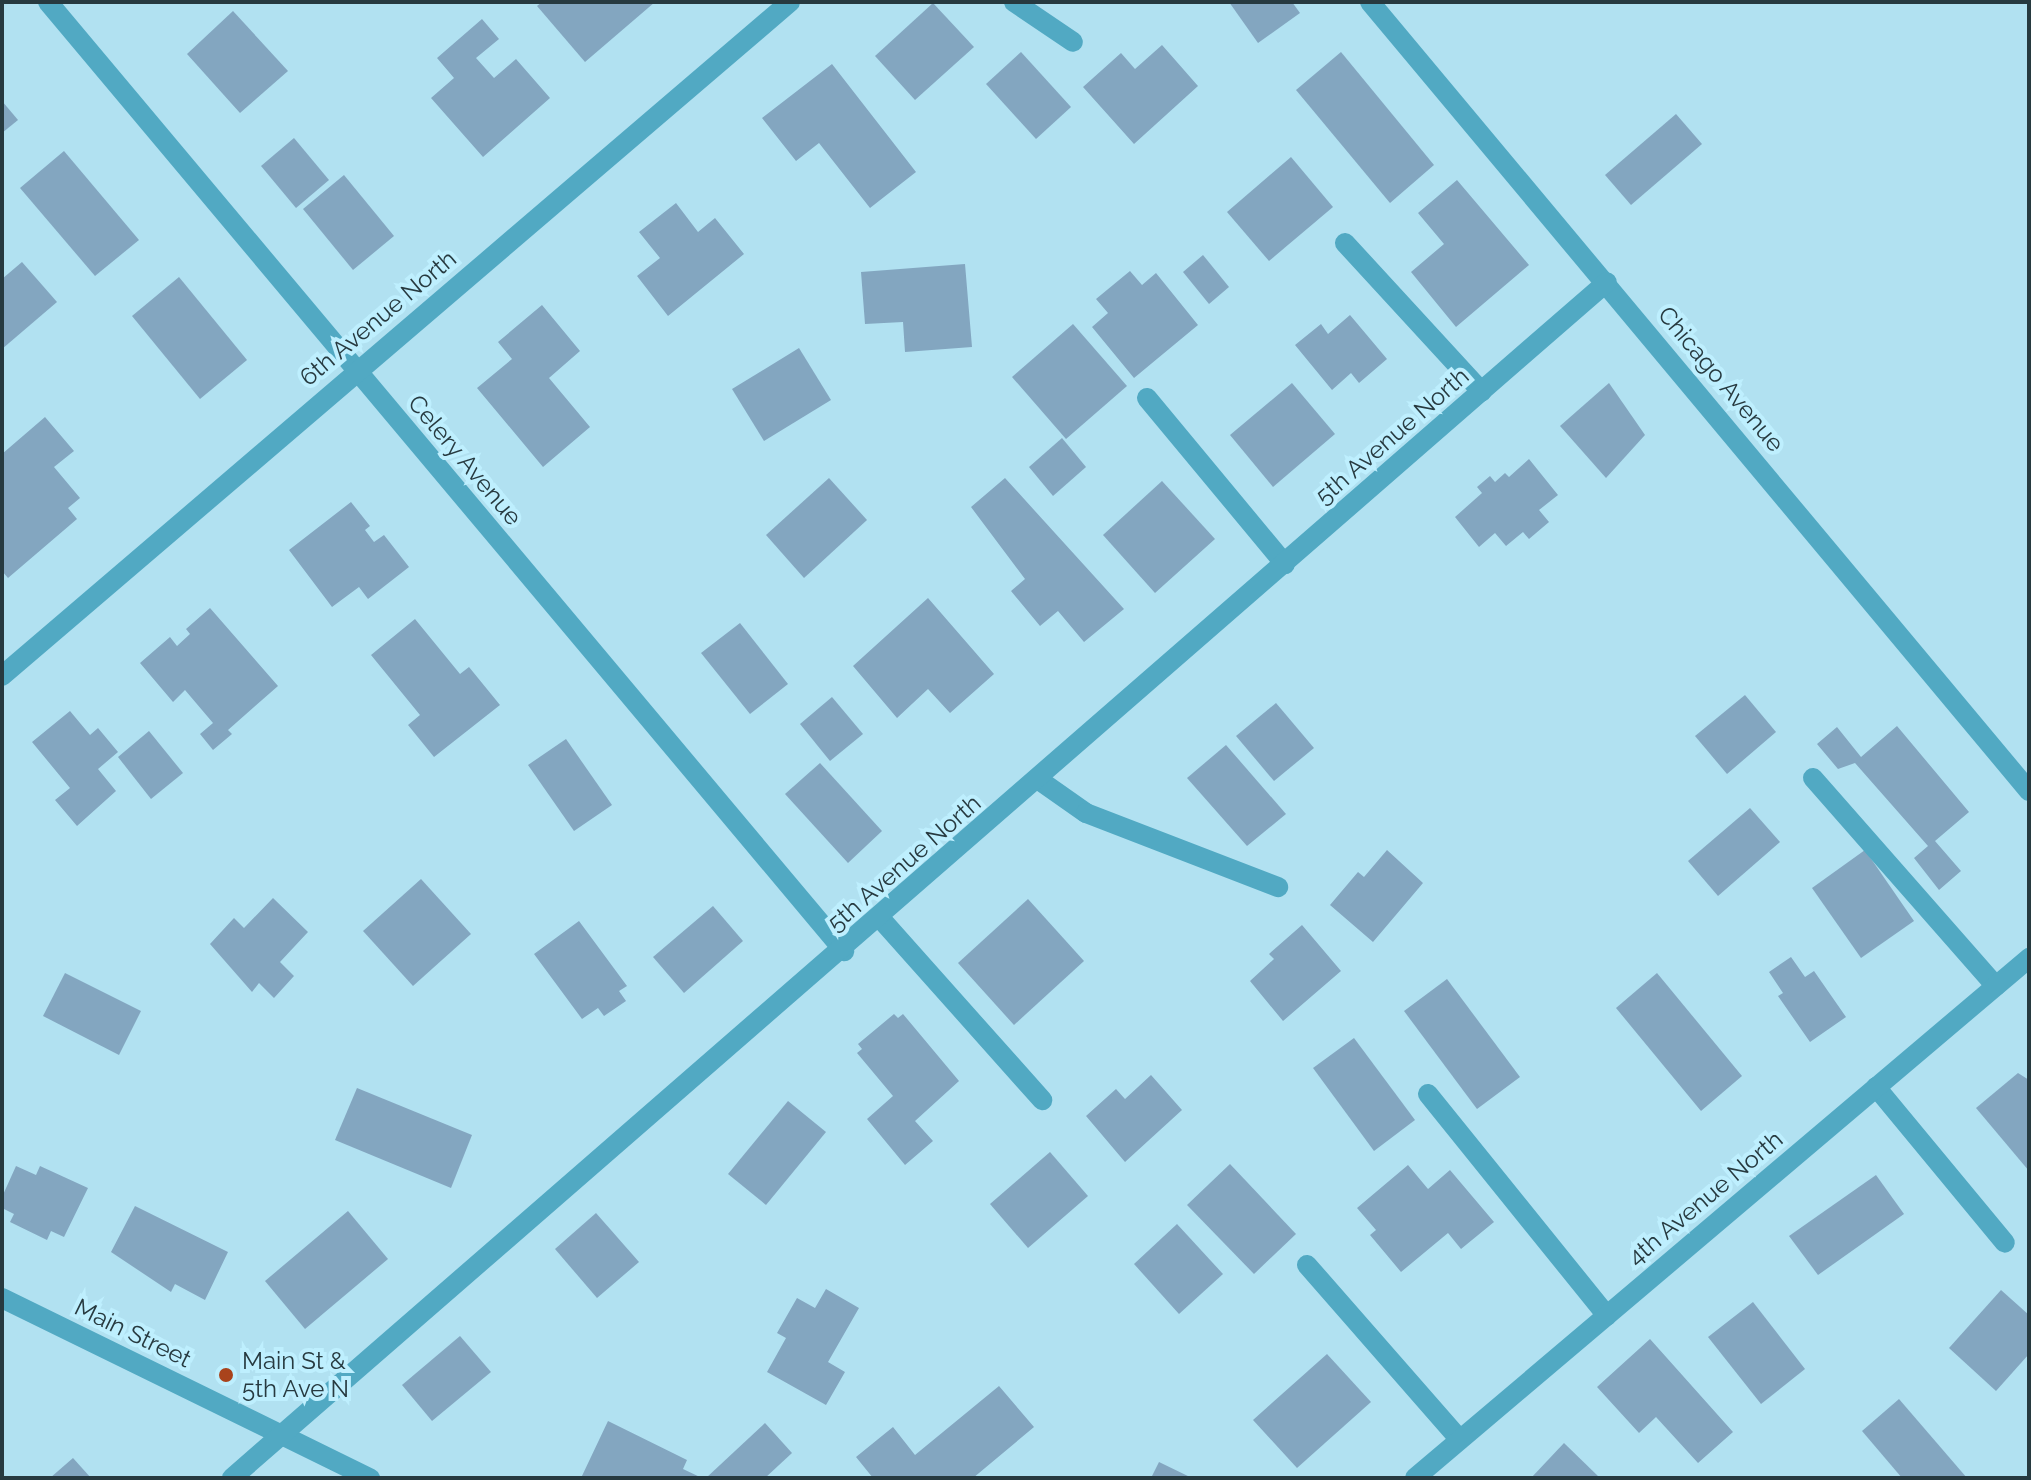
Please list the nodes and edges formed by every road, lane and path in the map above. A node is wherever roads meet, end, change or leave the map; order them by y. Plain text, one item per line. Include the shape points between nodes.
1 (48, 2) edge
2 (790, 2) edge
3 (1014, 2) edge
4 (1370, 2) edge
5 (1073, 42) dead end
6 (1345, 243) dead end
7 (1607, 282) junction
8 (356, 371) junction
9 (1482, 392) junction
10 (1147, 398) dead end
11 (1285, 564) junction
12 (2, 676) edge
13 (1813, 778) dead end
14 (1039, 780) junction
15 (2029, 791) edge
16 (1278, 887) dead end
17 (880, 918) junction
18 (844, 951) junction
19 (2029, 958) edge
20 (1996, 986) junction
21 (1876, 1087) junction
22 (1428, 1094) dead end
23 (1042, 1100) dead end
24 (2005, 1243) dead end
25 (1307, 1265) dead end
26 (2, 1298) edge
27 (1607, 1316) junction
28 (281, 1434) junction
29 (1460, 1440) junction
30 (232, 1478) edge
31 (370, 1478) edge
32 (1415, 1478) edge

1 - 8 street, Celery Avenue
2 - 8 street, 6th Avenue North
3 - 5 street
4 - 7 street, Chicago Avenue
6 - 9 street
7 - 9 street, 5th Avenue North
7 - 15 street, Chicago Avenue
8 - 12 street, 6th Avenue North
8 - 18 street, Celery Avenue
9 - 11 street, 5th Avenue North
10 - 11 street
11 - 14 street, 5th Avenue North
13 - 20 street
14 - 16 street via 1086,813
14 - 17 street, 5th Avenue North
17 - 18 street, 5th Avenue North
17 - 23 street
18 - 28 street, 5th Avenue North
19 - 20 street, 4th Avenue North
20 - 21 street, 4th Avenue North
21 - 24 street
21 - 27 street, 4th Avenue North
22 - 27 street
25 - 29 street
26 - 28 street, Main Street
27 - 29 street, 4th Avenue North
28 - 30 street, 5th Avenue North
28 - 31 street, Main Street
29 - 32 street, 4th Avenue North

